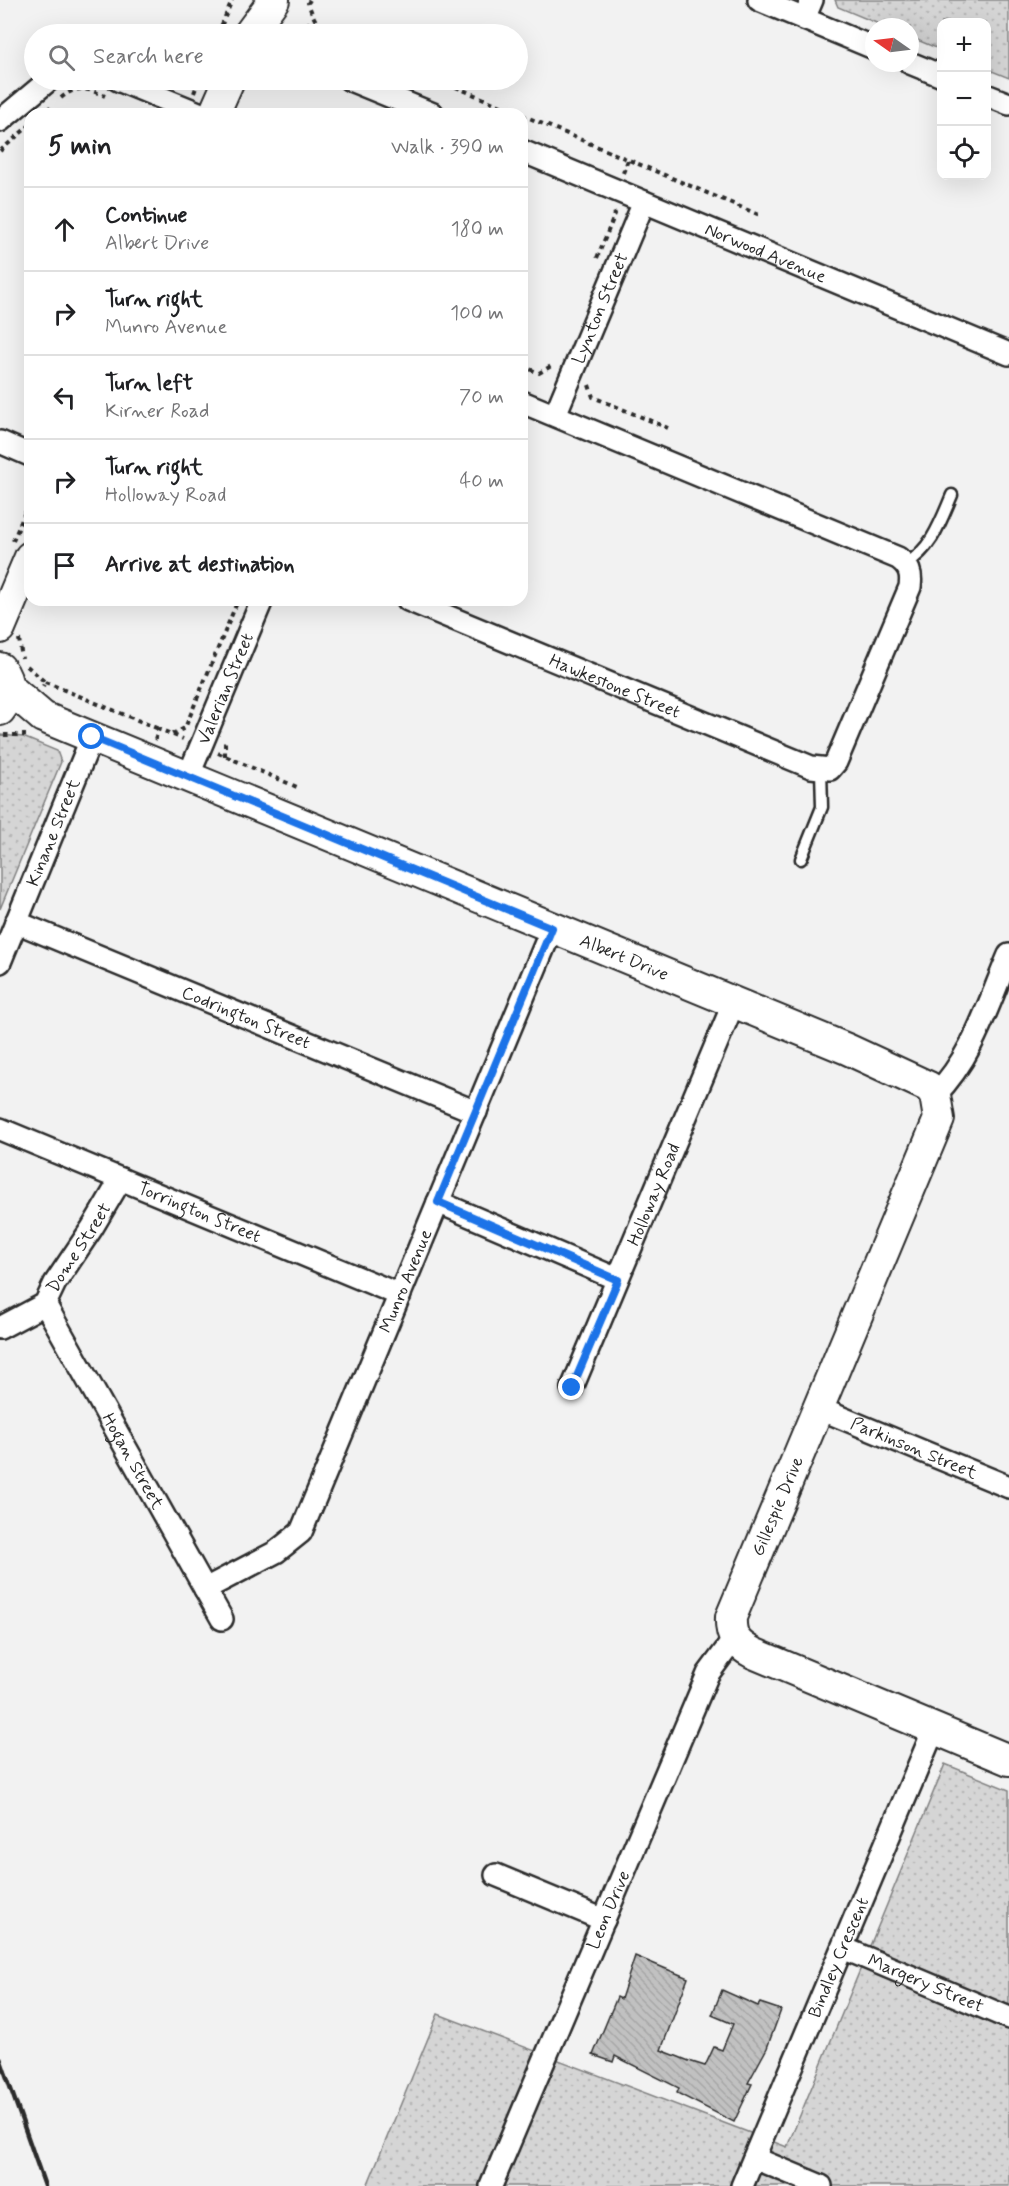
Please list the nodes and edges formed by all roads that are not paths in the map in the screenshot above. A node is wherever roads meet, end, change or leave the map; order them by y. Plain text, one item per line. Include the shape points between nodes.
1 (759, 0) edge
2 (808, 9) edge
3 (865, 43) edge
4 (919, 67) edge
5 (937, 74) edge
6 (37, 90) edge
7 (119, 90) edge
8 (225, 90) edge
9 (374, 90) edge
10 (991, 96) edge
11 (1009, 104) edge
12 (180, 108) edge
13 (217, 108) edge
14 (418, 108) edge
15 (0, 122) edge
16 (528, 154) edge
17 (644, 202) junction
18 (1008, 351) edge
19 (528, 404) edge
20 (555, 415) junction
21 (0, 442) edge
22 (24, 452) edge
23 (952, 495) dead end
24 (19, 554) edge
25 (906, 564) junction
26 (260, 606) edge
27 (423, 606) edge
28 (0, 629) edge
29 (2, 690) edge
30 (92, 737) junction
31 (821, 770) junction
32 (189, 777) junction
33 (801, 859) dead end
34 (16, 922) junction
35 (552, 928) junction
36 (1009, 955) edge
37 (0, 962) edge
38 (734, 1002) junction
39 (935, 1095) junction
40 (476, 1112) junction
41 (0, 1129) edge
42 (121, 1179) junction
43 (438, 1202) junction
44 (618, 1280) junction
45 (400, 1295) junction
46 (45, 1304) junction
47 (0, 1328) edge
48 (572, 1388) dead end
49 (818, 1408) junction
50 (1009, 1487) edge
51 (205, 1589) junction
52 (222, 1619) dead end
53 (734, 1639) junction
54 (934, 1729) junction
55 (1009, 1760) edge
56 (496, 1875) dead end
57 (604, 1920) junction
58 (843, 1948) junction
59 (1009, 2018) edge
60 (754, 2158) junction
61 (491, 2186) edge
62 (742, 2186) edge
63 (821, 2186) edge

1 - 2 street
2 - 3 street
4 - 5 street
6 - 15 street
7 - 12 street
8 - 13 street
9 - 14 street
10 - 11 street
16 - 17 street, Norwood Avenue
17 - 18 street, Norwood Avenue
17 - 20 street, Lynton Street
19 - 20 street
20 - 25 street
21 - 22 street
23 - 25 lane via 932,541 920,556
24 - 28 street
25 - 31 street via 910,587 839,756 830,769
26 - 32 street, Valerian Street
27 - 31 street, Hawkestone Street
28 - 29 street
29 - 30 street, Albert Drive via 43,717
30 - 32 street, Albert Drive
30 - 34 street, Kinane Street
31 - 33 lane via 822,807
32 - 35 street, Albert Drive
34 - 37 street, Kinane Street
34 - 40 street, Codrington Street
35 - 38 street, Albert Drive
35 - 40 street, Munro Avenue
36 - 39 street via 969,1051 960,1068
38 - 39 street, Albert Drive via 919,1081
38 - 44 street, Holloway Road
39 - 49 street, Gillespie Drive via 939,1119
40 - 43 street, Munro Avenue
41 - 42 street, Torrington Street
42 - 45 street, Torrington Street
42 - 46 street, Dome Street
43 - 44 street
43 - 45 street, Munro Avenue
44 - 48 street, Holloway Road
45 - 51 street, Munro Avenue via 301,1532 276,1552
46 - 47 street, Dome Street
46 - 51 street, Hogan Street
49 - 50 street, Parkinson Street
49 - 53 street, Gillespie Drive via 731,1617
51 - 52 street, Hogan Street
53 - 54 street via 753,1653
53 - 57 street, Leon Drive via 708,1674
54 - 55 street
54 - 58 street, Bindley Crescent
56 - 57 street
57 - 61 street, Leon Drive
58 - 59 street, Margery Street
58 - 60 street, Bindley Crescent
60 - 62 street, Bindley Crescent
60 - 63 street

